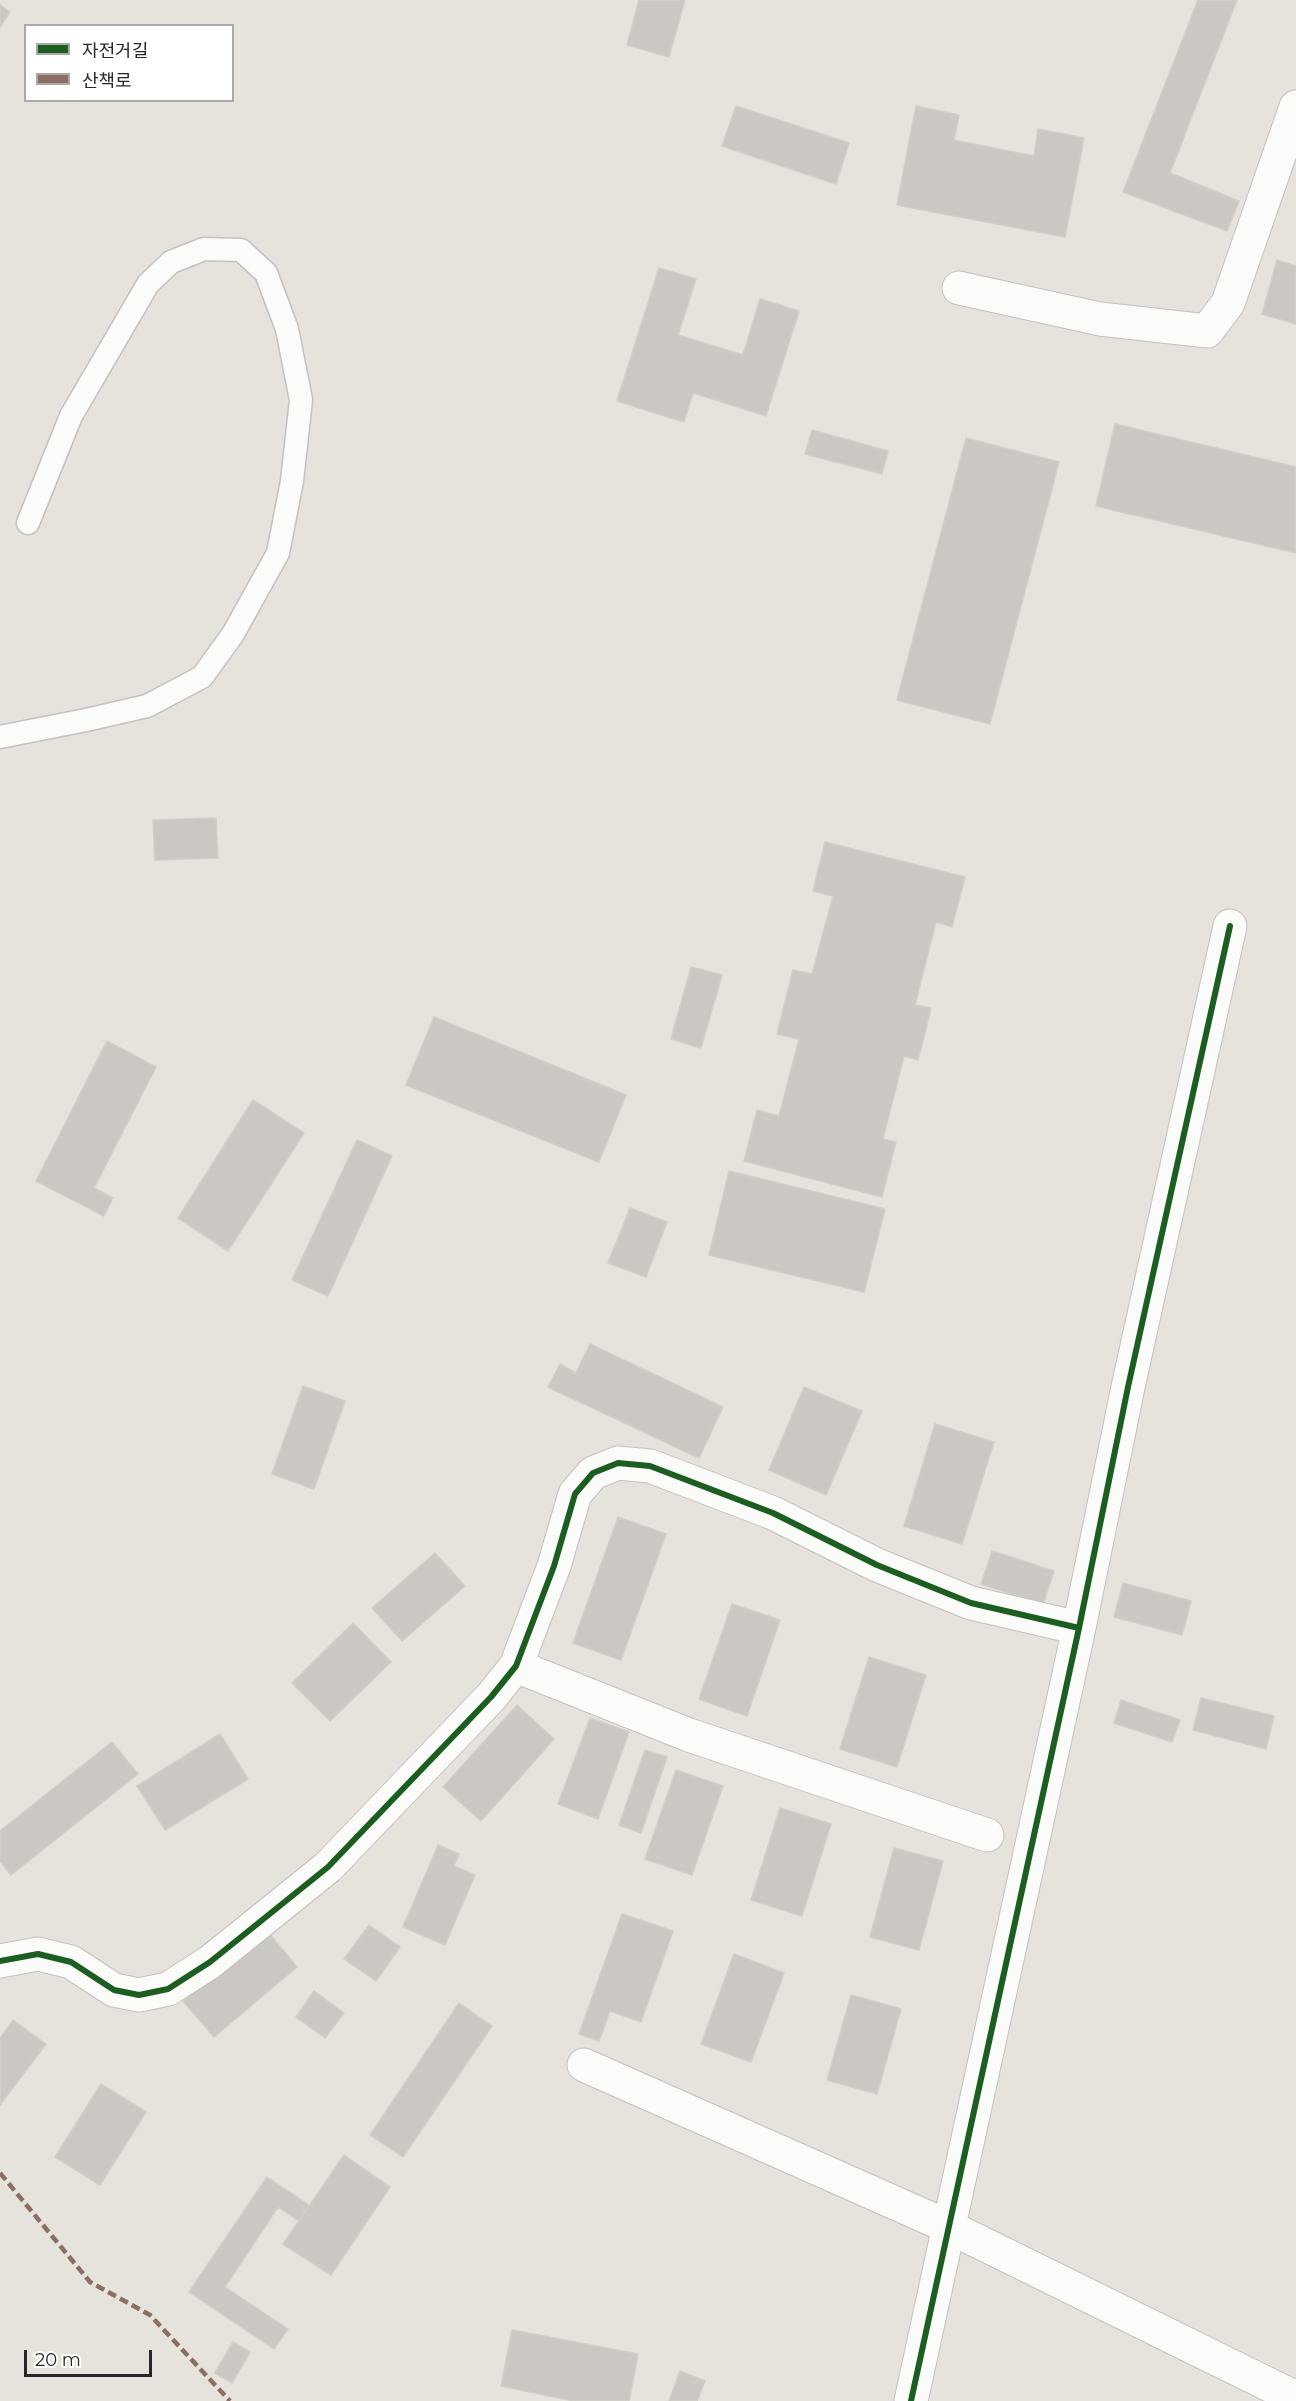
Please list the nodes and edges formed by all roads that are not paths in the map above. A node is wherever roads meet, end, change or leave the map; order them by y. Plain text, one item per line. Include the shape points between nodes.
1 (1296, 107) edge
2 (959, 288) dead end
3 (28, 523) dead end
4 (0, 737) edge
5 (1230, 926) dead end
6 (1079, 1628) junction
7 (516, 1666) junction
8 (987, 1835) dead end
9 (0, 1961) edge
10 (584, 2065) dead end
11 (948, 2226) junction
12 (1296, 2398) edge
13 (911, 2401) edge

1 - 2 street via 1228,303 1207,331 1100,319
3 - 4 lane via 71,416 148,284 171,262 204,249 241,250 266,273 287,329 301,400 292,481 278,553 233,634 202,677 147,706
5 - 6 street
6 - 7 street via 971,1603 876,1565 773,1513 650,1466 618,1463 593,1473 575,1494 554,1566
6 - 11 street
7 - 8 street via 689,1735
7 - 9 street via 328,1867 210,1962 168,1989 139,1995 114,1990 71,1962 38,1954
10 - 11 street
11 - 12 street
11 - 13 street

